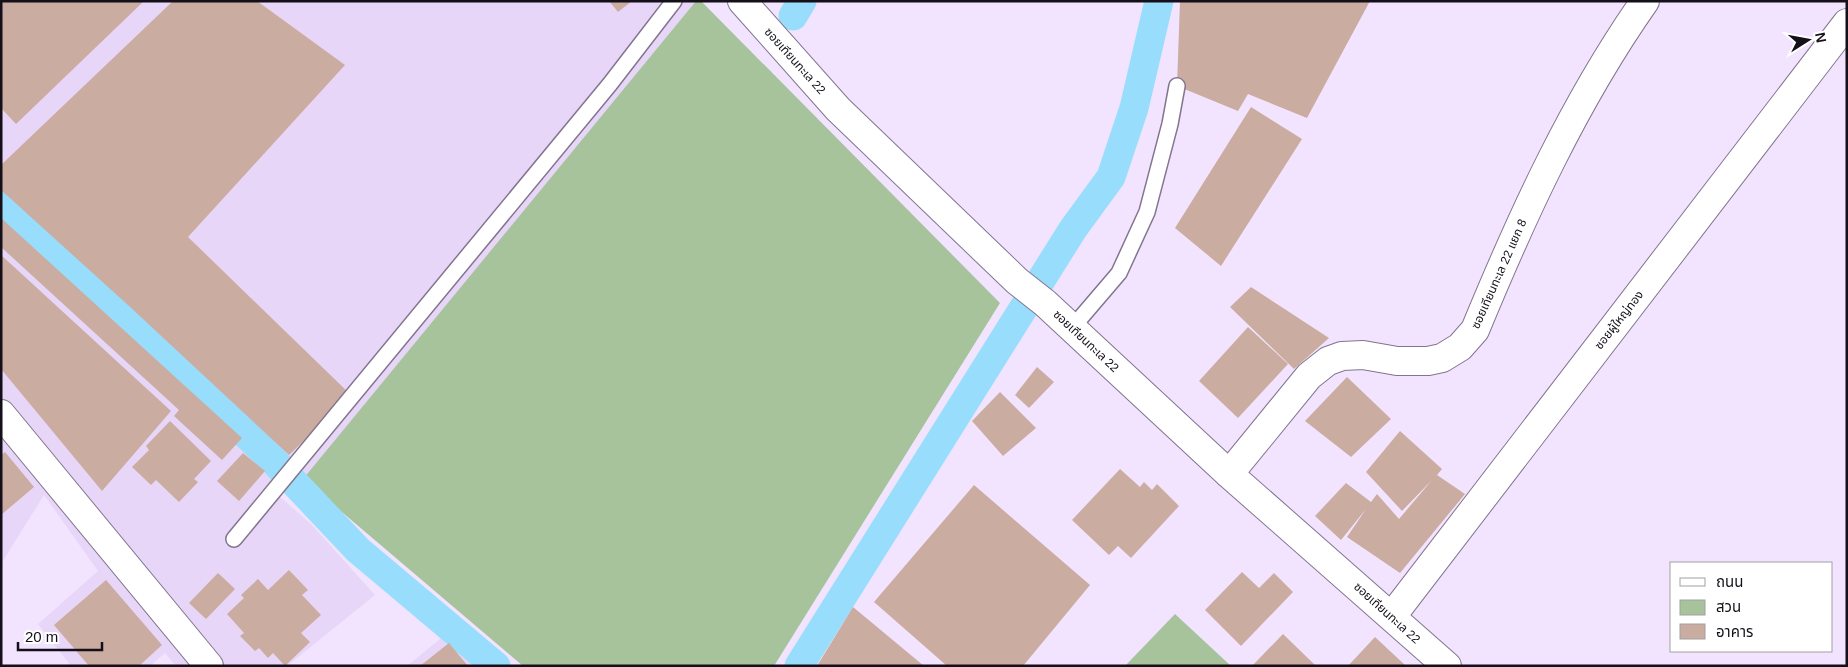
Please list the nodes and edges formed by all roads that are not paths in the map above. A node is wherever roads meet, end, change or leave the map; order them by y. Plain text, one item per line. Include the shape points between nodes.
1 (674, 1) edge
2 (742, 1) edge
3 (1645, 1) edge
4 (1847, 23) edge
5 (1177, 86) dead end
6 (1072, 328) junction
7 (4, 423) edge
8 (1229, 474) junction
9 (234, 539) dead end
10 (1392, 616) junction
11 (209, 666) edge
12 (1447, 666) edge

1 - 9 lane via 604,91
2 - 6 street, ซอยเทียนทะเล 22 via 838,109 1017,281
3 - 8 street, ซอยเทียนทะเล 22 แยก 8 via 1599,71 1552,158 1475,330 1460,347 1442,358 1428,361 1397,361 1363,355 1342,356 1328,361 1310,376
4 - 10 street, ซอยผู้ใหญ่ทอง
5 - 6 lane via 1147,212 1119,273
6 - 8 street, ซอยเทียนทะเล 22
7 - 11 street
8 - 10 street, ซอยเทียนทะเล 22
10 - 12 street, ซอยเทียนทะเล 22

